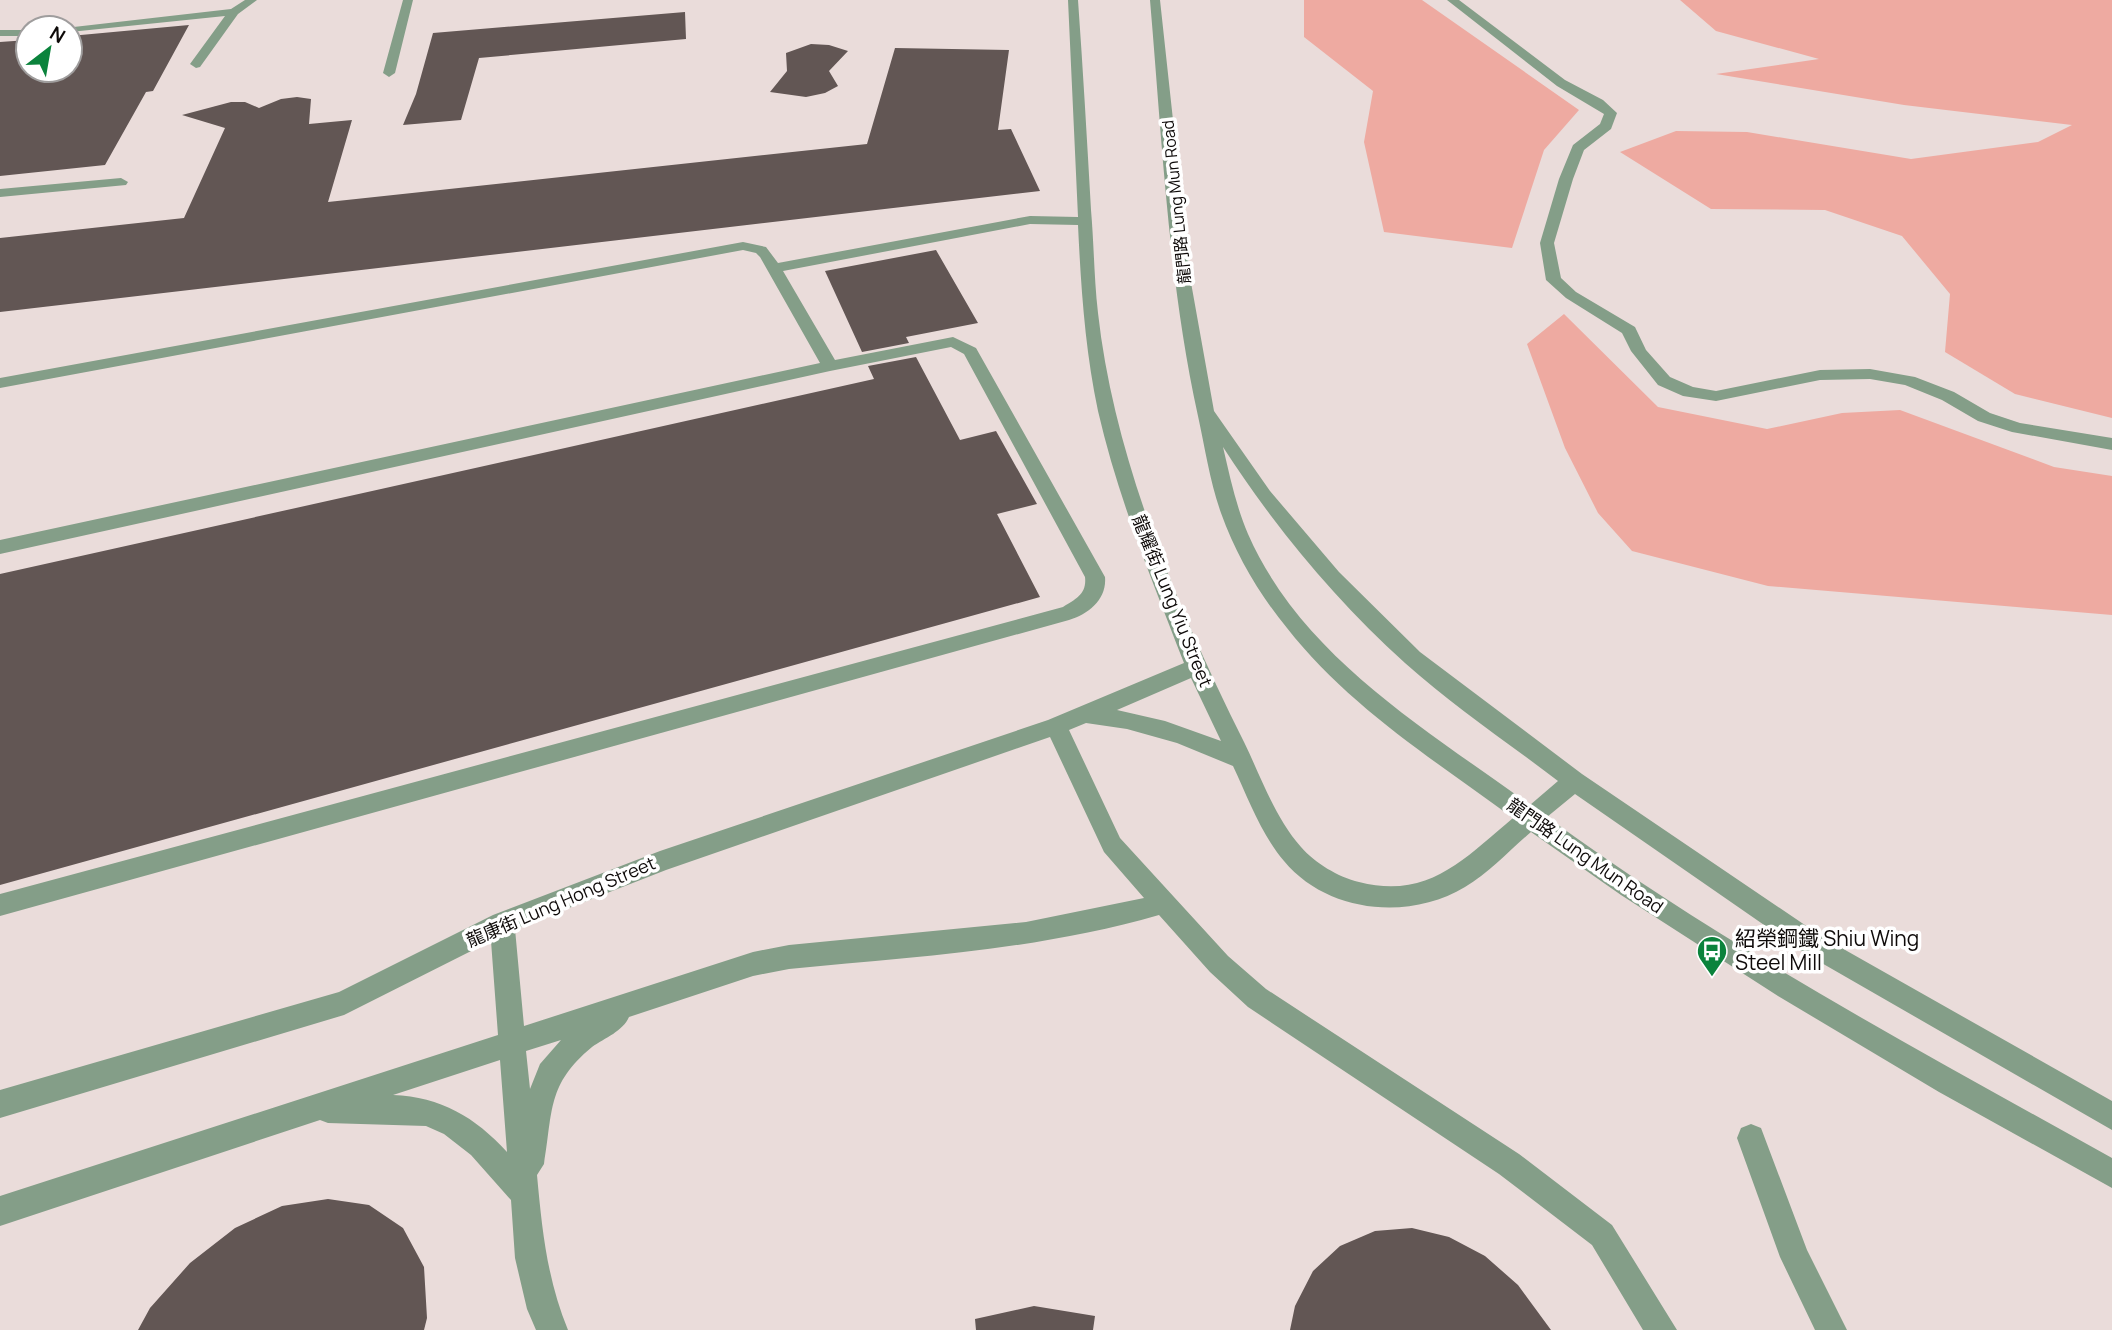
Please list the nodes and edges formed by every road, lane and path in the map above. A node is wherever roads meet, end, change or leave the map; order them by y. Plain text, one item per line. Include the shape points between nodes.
1 (252, 0) edge
2 (408, 0) edge
3 (1073, 0) edge
4 (1155, 0) edge
5 (1452, 0) edge
6 (234, 12) junction
7 (84, 28) edge
8 (196, 64) dead end
9 (389, 73) dead end
10 (121, 183) dead end
11 (0, 193) edge
12 (1084, 221) junction
13 (774, 268) junction
14 (830, 366) junction
15 (0, 383) edge
16 (1203, 403) junction
17 (2112, 444) edge
18 (0, 547) edge
19 (1196, 667) junction
20 (1084, 713) junction
21 (1056, 726) junction
22 (1241, 760) junction
23 (1574, 781) junction
24 (1529, 819) junction
25 (1164, 903) junction
26 (0, 905) edge
27 (502, 923) junction
28 (678, 988) junction
29 (514, 1042) junction
30 (0, 1104) edge
31 (311, 1108) junction
32 (2112, 1116) edge
33 (1751, 1138) dead end
34 (2112, 1174) edge
35 (525, 1195) junction
36 (0, 1211) edge
37 (552, 1330) edge
38 (1661, 1330) edge
39 (1831, 1330) edge

1 - 6 street
2 - 9 street
3 - 12 street, 龍耀街 Lung Yiu Street
4 - 16 street, 龍門路 Lung Mun Road via 1183,281
5 - 17 street via 1561,83 1611,113 1606,126 1578,148 1566,178 1547,243 1554,280 1629,330 1639,351 1664,381 1689,392 1716,396 1820,375 1870,374 1909,381 2018,428
6 - 7 street
6 - 8 street
10 - 11 street
12 - 13 street via 1030,220
12 - 19 street, 龍耀街 Lung Yiu Street via 1090,314 1108,411 1141,527
13 - 14 street
13 - 15 street via 761,250 743,246
14 - 18 street
14 - 26 street via 938,343 959,344 970,351 1096,577 1095,593 1069,613
16 - 23 street, 龍門路 Lung Mun Road via 1264,495 1341,586 1413,657
16 - 24 street, 龍門路 Lung Mun Road via 1230,512 1263,583 1349,682
19 - 20 street, 龍康街 Lung Hong Street
19 - 22 street, 龍耀街 Lung Yiu Street
20 - 21 street, 龍康街 Lung Hong Street
20 - 22 street via 1165,728
21 - 25 street via 1112,845
21 - 27 street, 龍康街 Lung Hong Street via 660,861
22 - 24 street, 龍耀街 Lung Yiu Street via 1274,828 1293,855 1321,878 1356,893 1393,898 1428,893 1458,879
23 - 24 street, 龍耀街 Lung Yiu Street
23 - 32 street, 龍門路 Lung Mun Road via 1815,946
24 - 34 street, 龍門路 Lung Mun Road via 1683,923 1936,1076
25 - 28 street via 1056,930 789,957
25 - 38 street via 1257,998 1509,1164 1602,1235
27 - 29 street
27 - 30 street, 龍康街 Lung Hong Street via 344,1003
28 - 29 street
28 - 35 street via 584,1037 546,1080
29 - 31 street
29 - 35 street
31 - 35 street via 427,1112 453,1124 494,1158
31 - 36 street
33 - 39 street via 1795,1257
35 - 37 street via 535,1285

